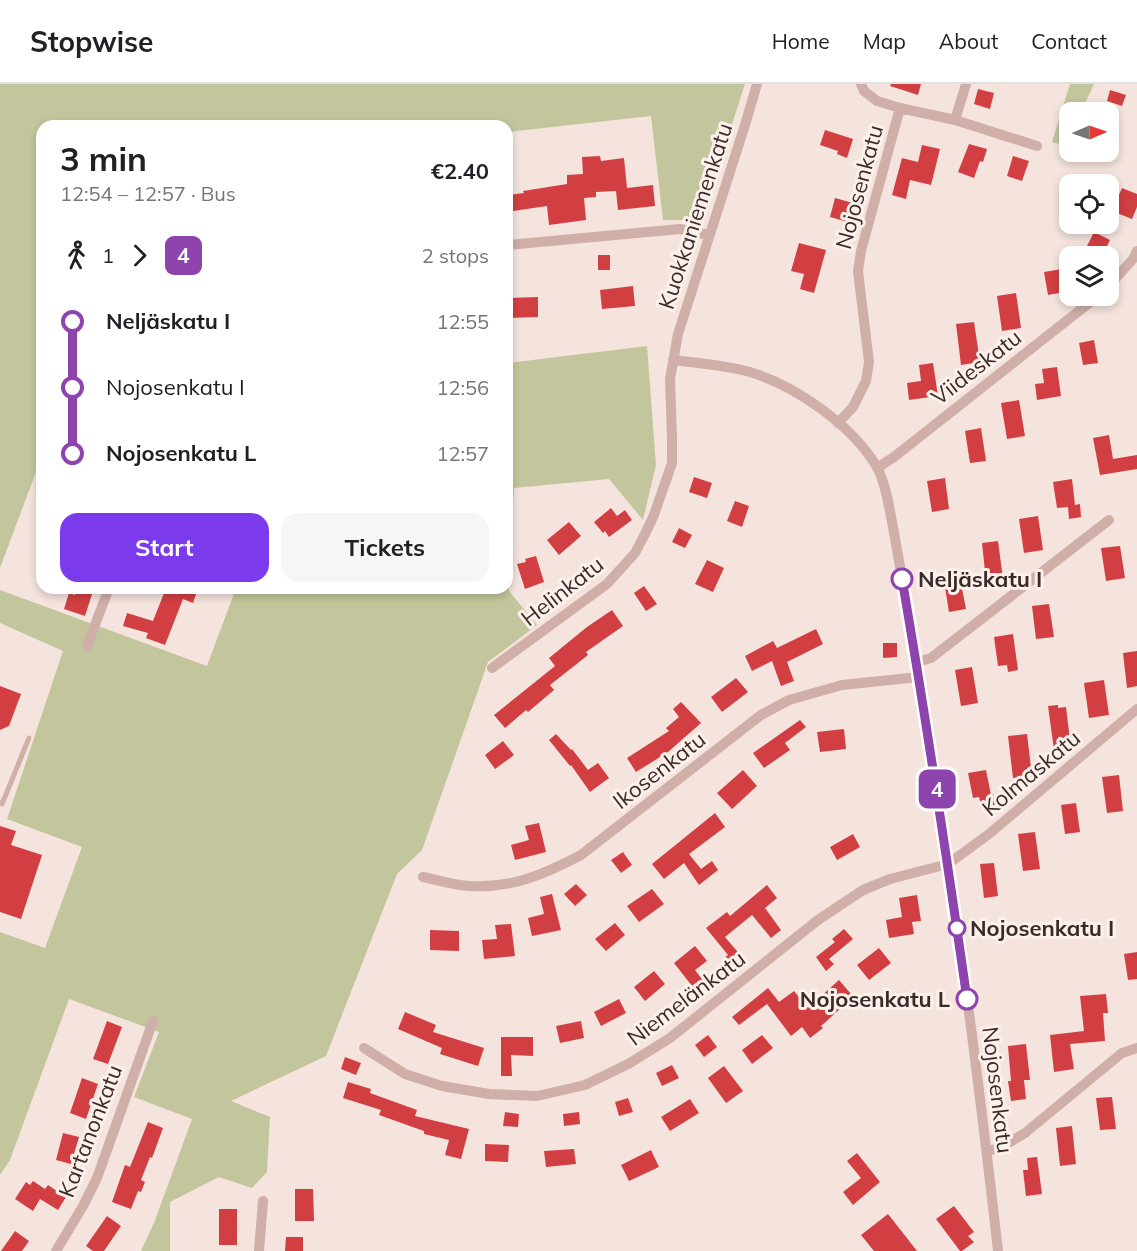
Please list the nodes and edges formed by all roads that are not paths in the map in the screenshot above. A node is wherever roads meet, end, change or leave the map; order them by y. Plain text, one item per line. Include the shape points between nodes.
1 (757, 84) edge
2 (861, 84) edge
3 (966, 84) edge
4 (900, 108) junction
5 (955, 120) junction
6 (1037, 147) dead end
7 (709, 235) junction
8 (513, 244) edge
9 (1137, 251) edge
10 (1119, 275) edge
11 (1085, 306) edge
12 (673, 360) junction
13 (838, 423) junction
14 (878, 468) junction
15 (1109, 520) dead end
16 (107, 594) edge
17 (87, 646) dead end
18 (917, 662) junction
19 (492, 668) dead end
20 (919, 677) junction
21 (1137, 709) edge
22 (29, 738) dead end
23 (0, 803) edge
24 (948, 864) junction
25 (423, 877) dead end
26 (153, 1021) dead end
27 (363, 1048) dead end
28 (1137, 1048) edge
29 (987, 1151) junction
30 (262, 1201) dead end
31 (56, 1251) edge
32 (259, 1251) edge
33 (998, 1251) edge

1 - 7 street, Kuokkaniemenkatu
2 - 4 street via 878,101
3 - 5 street
4 - 5 street
4 - 13 street, Nojosenkatu via 858,271 869,362 866,381 853,407
5 - 6 street
7 - 8 street via 680,229
7 - 12 street, Kuokkaniemenkatu
9 - 10 street
11 - 14 street, Viideskatu
12 - 13 street via 726,367 773,380
12 - 19 street, Helinkatu via 672,463 654,515 635,553 607,584
13 - 14 street, Nojosenkatu
14 - 18 street, Nojosenkatu via 887,497
15 - 18 street via 931,658
16 - 17 street
18 - 20 street, Nojosenkatu
20 - 24 street, Nojosenkatu
20 - 25 street, Ikosenkatu via 842,685 789,700 761,715 581,855 552,871 495,886 467,886
21 - 24 street, Kolmaskatu
22 - 23 lane
24 - 27 street, Niemelänkatu via 863,890 818,920 670,1038 585,1085 537,1096 489,1095 405,1074
24 - 29 street, Nojosenkatu
26 - 31 street, Kartanonkatu via 97,1178
28 - 29 street via 1122,1053 1025,1133
29 - 33 street, Nojosenkatu
30 - 32 street

